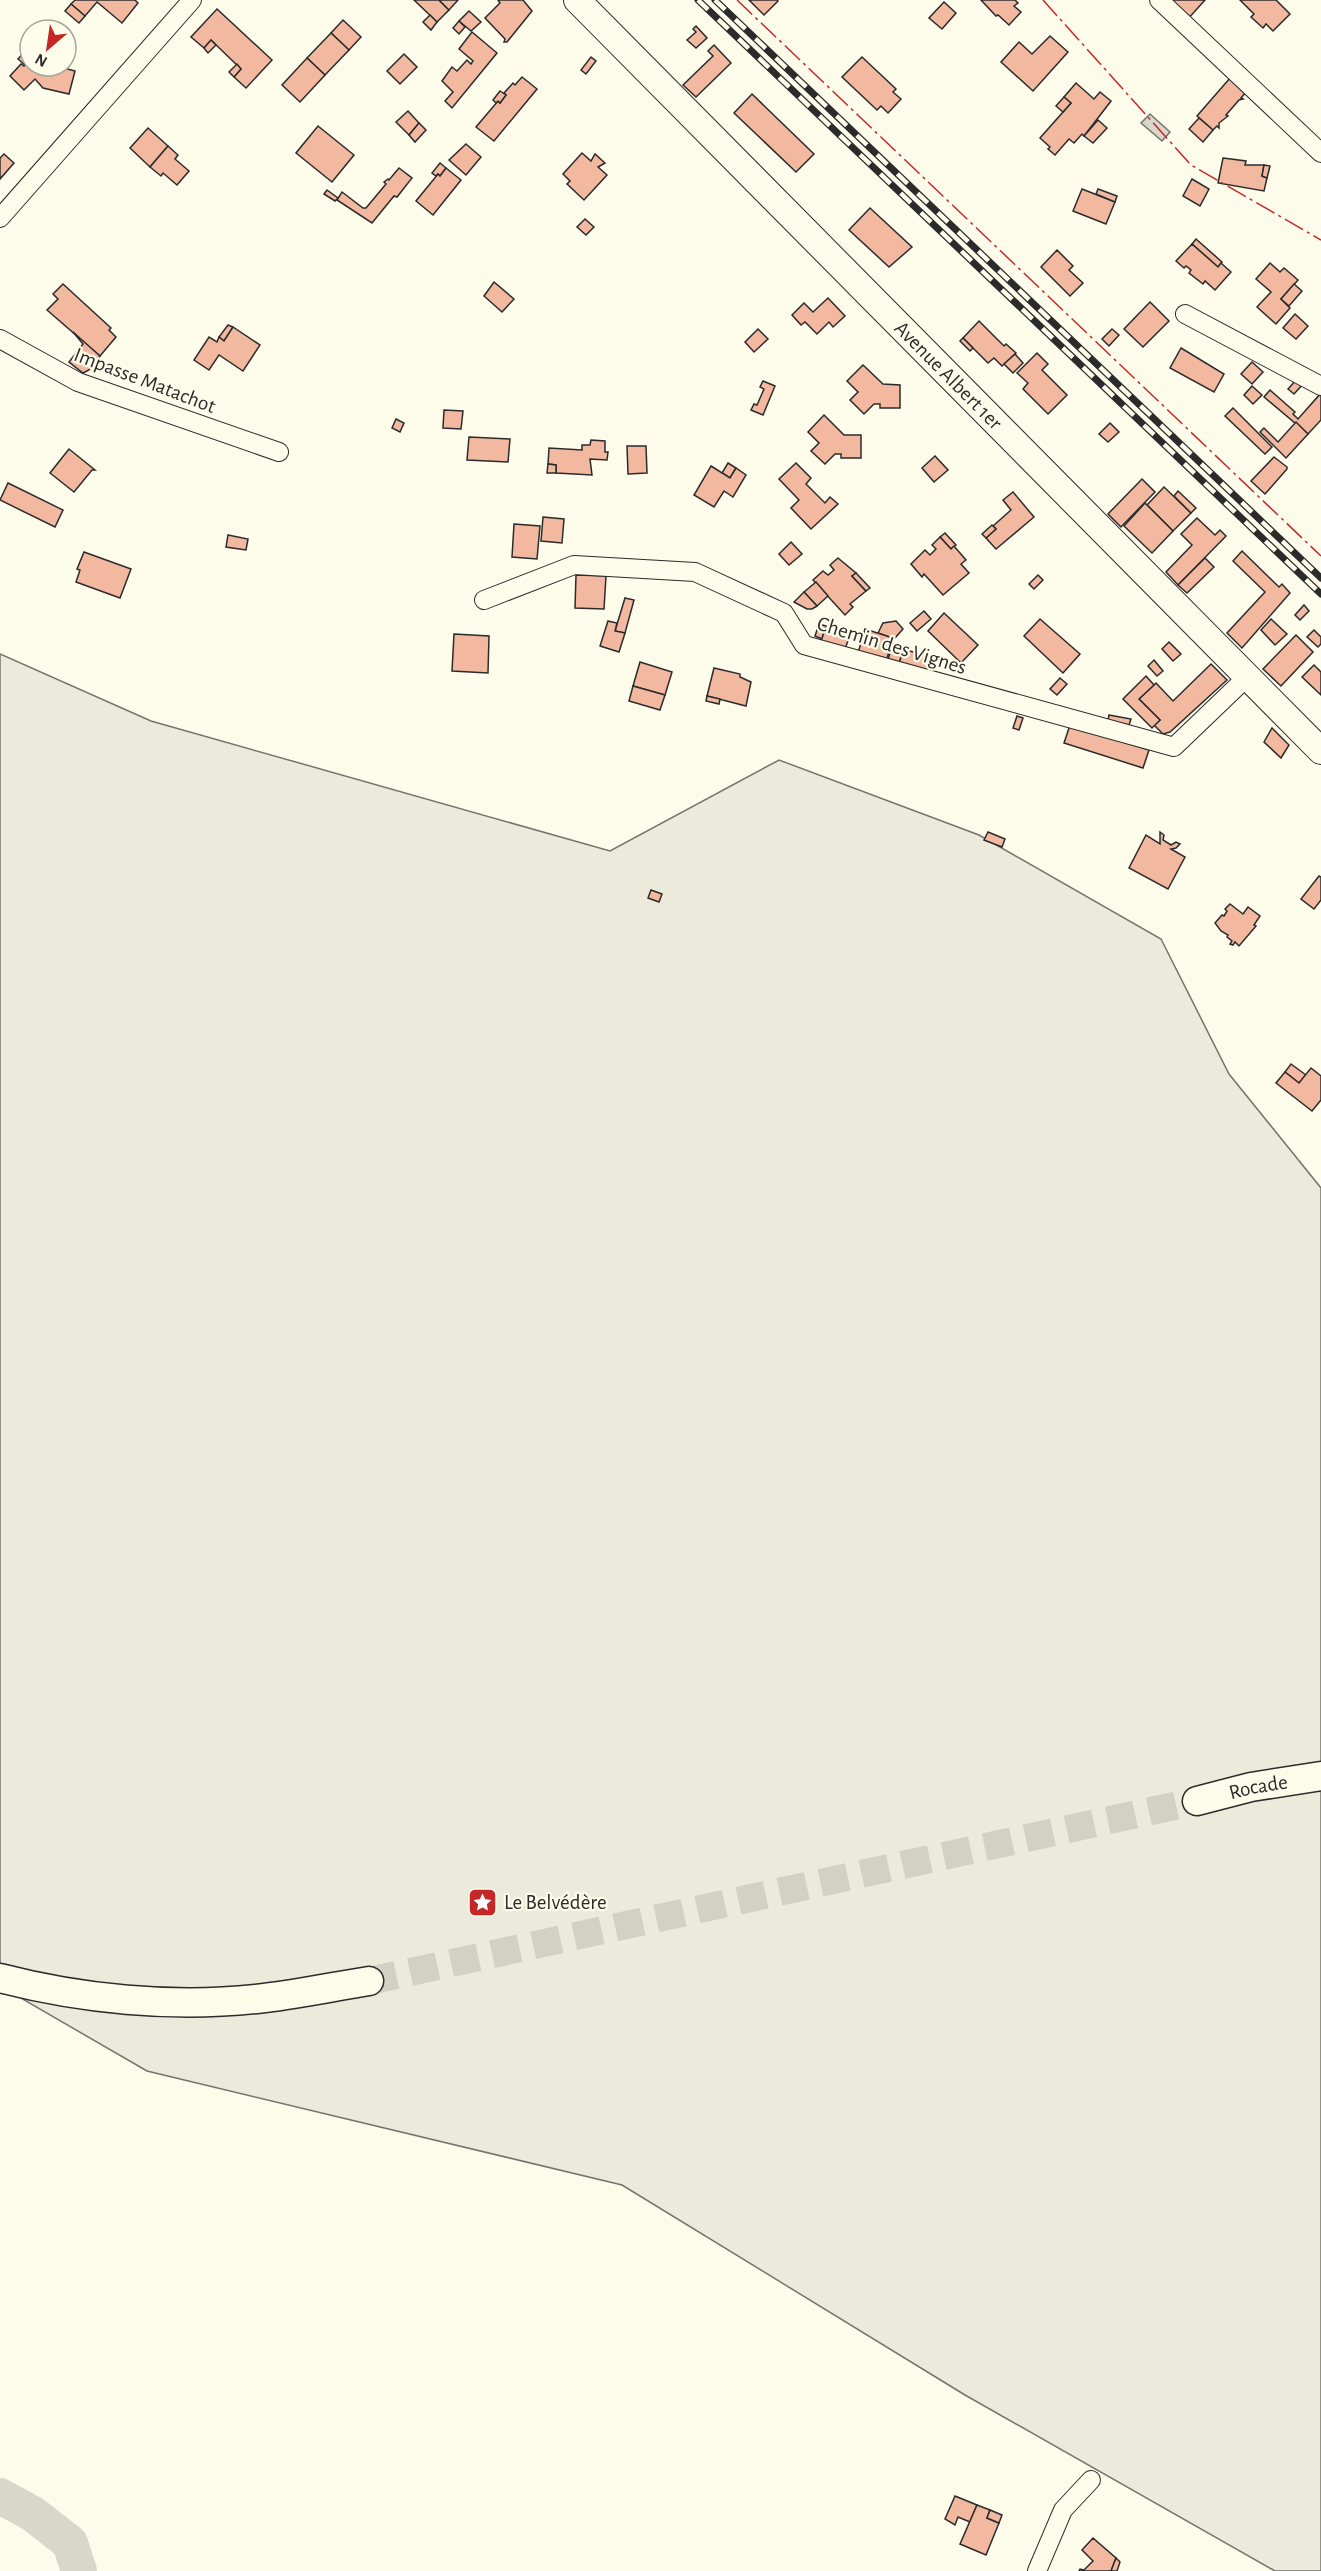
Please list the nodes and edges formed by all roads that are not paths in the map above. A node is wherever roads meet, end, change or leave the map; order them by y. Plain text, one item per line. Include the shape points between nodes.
1 (192, 0) edge
2 (577, 0) edge
3 (1159, 0) edge
4 (1321, 153) edge
5 (0, 218) edge
6 (1185, 314) dead end
7 (0, 339) edge
8 (1321, 386) edge
9 (279, 452) dead end
10 (484, 600) dead end
11 (1247, 677) junction
12 (1321, 751) edge
13 (1321, 1776) edge
14 (1197, 1801) tunnel mouth
15 (0, 1978) edge
16 (369, 1981) tunnel mouth
17 (1091, 2480) dead end
18 (1037, 2571) edge

1 - 5 street
2 - 11 main road, Avenue Albert 1er
3 - 4 street
6 - 8 street
7 - 9 street, Impasse Matachot via 78,382
10 - 11 street, Chemin des Vignes via 574,565 695,572 784,613 804,645 1174,747
11 - 12 main road, Avenue Albert 1er
13 - 14 main road, Rocade via 1251,1787
15 - 16 main road via 120,1999 182,2001 254,1999
17 - 18 street via 1063,2510

